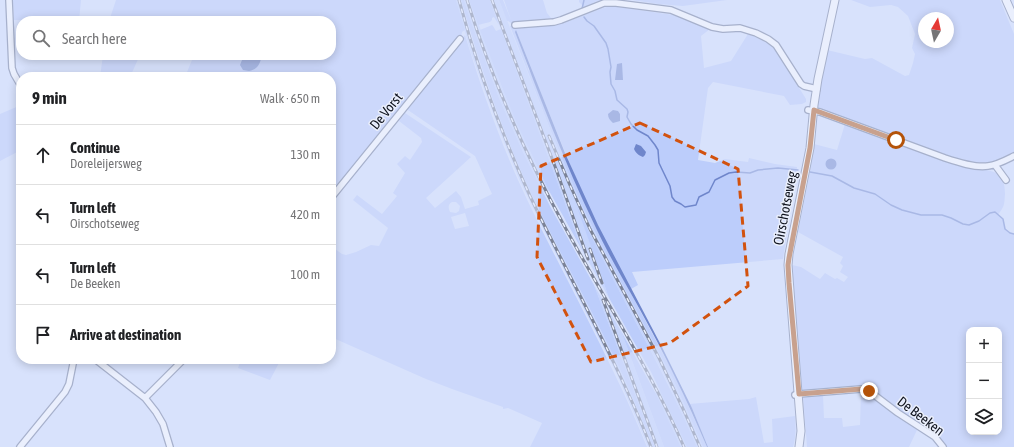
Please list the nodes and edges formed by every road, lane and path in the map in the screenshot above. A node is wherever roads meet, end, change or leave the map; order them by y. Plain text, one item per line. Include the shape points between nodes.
1 (9, 0) edge
2 (835, 0) edge
3 (1006, 0) edge
4 (1014, 18) edge
5 (515, 25) dead end
6 (460, 39) dead end
7 (16, 77) edge
8 (817, 89) junction
9 (811, 110) junction
10 (1014, 156) edge
11 (995, 164) junction
12 (1006, 180) dead end
13 (336, 192) edge
14 (73, 364) edge
15 (101, 364) edge
16 (179, 364) edge
17 (797, 395) junction
18 (145, 398) junction
19 (801, 445) edge
20 (20, 447) edge
21 (170, 447) edge
22 (943, 447) edge

1 - 7 street via 12,68
2 - 8 street, Oirschotseweg
3 - 4 street
5 - 8 street via 554,22 604,3 616,2 671,10 712,27 740,28 768,39 776,45 800,84
6 - 13 street, De Vorst
8 - 9 street, Oirschotseweg
9 - 11 street via 956,161 979,166
9 - 17 street, Oirschotseweg via 810,148 788,265
10 - 11 street
11 - 12 street
14 - 20 street via 66,392
15 - 18 street
16 - 18 street
17 - 19 street, Oirschotseweg
17 - 22 street, De Beeken via 861,389 869,391 935,437
18 - 21 street via 163,424

